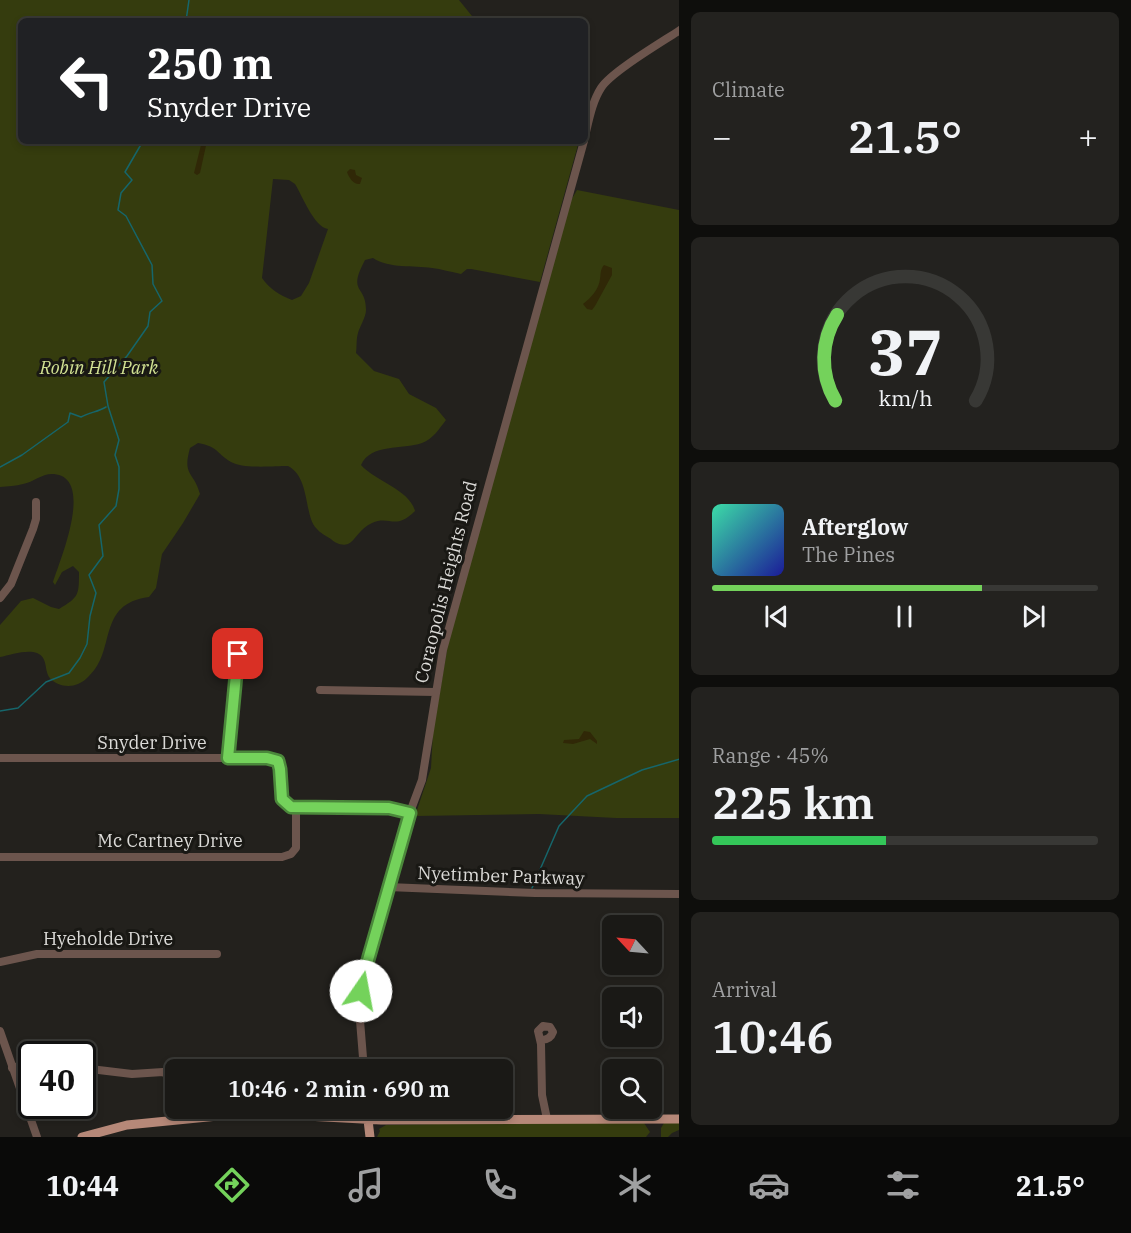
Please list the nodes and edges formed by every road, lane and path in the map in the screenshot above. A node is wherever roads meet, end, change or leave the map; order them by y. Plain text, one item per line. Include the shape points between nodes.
1 (679, 31) edge
2 (588, 125) edge
3 (583, 144) edge
4 (36, 502) dead end
5 (0, 598) edge
6 (238, 654) dead end
7 (320, 690) dead end
8 (435, 692) junction
9 (0, 758) edge
10 (228, 758) junction
11 (296, 808) junction
12 (410, 813) junction
13 (0, 857) edge
14 (388, 887) junction
15 (679, 892) edge
16 (217, 954) dead end
17 (0, 962) edge
18 (0, 1031) edge
19 (541, 1040) dead end
20 (363, 1059) edge
21 (18, 1066) edge
22 (12, 1068) junction
23 (96, 1070) edge
24 (547, 1119) junction
25 (679, 1119) edge
26 (176, 1120) junction
27 (368, 1120) junction
28 (37, 1137) edge
29 (82, 1137) edge
30 (370, 1137) edge

1 - 2 street via 602,86
3 - 8 street, Coraopolis Heights Road via 454,606
4 - 5 street via 33,529 11,584
6 - 10 street
7 - 8 street
8 - 12 street, Coraopolis Heights Road via 422,780
9 - 10 street, Snyder Drive
10 - 11 street, Snyder Drive via 278,761 282,799
11 - 12 street via 389,808
11 - 13 street, Mc Cartney Drive via 297,848 282,857
12 - 14 street, Coraopolis Heights Road
14 - 15 street, Nyetimber Parkway via 536,893
14 - 20 street, Coraopolis Heights Road via 360,1000
16 - 17 street, Hyeholde Drive via 37,954
18 - 22 street
19 - 24 street via 542,1095
21 - 22 street
22 - 28 street
23 - 26 street via 168,1075
24 - 25 main road
24 - 27 main road
26 - 27 main road via 259,1113
26 - 29 main road via 127,1125
27 - 30 main road

